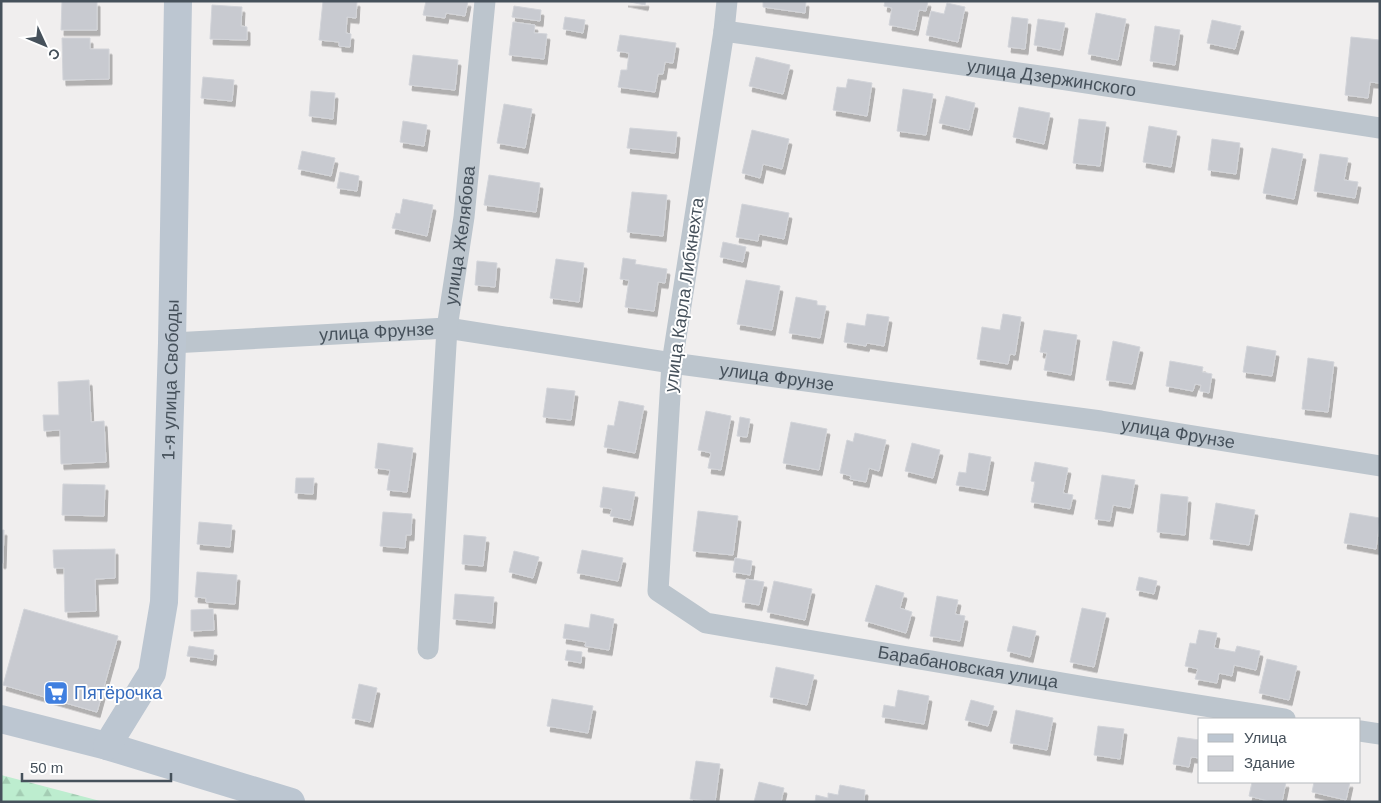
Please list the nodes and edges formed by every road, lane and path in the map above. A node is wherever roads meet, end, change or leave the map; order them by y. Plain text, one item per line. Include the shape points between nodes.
1 (178, 1) edge
2 (485, 1) edge
3 (727, 1) edge
4 (724, 32) junction
5 (1380, 128) edge
6 (447, 328) junction
7 (172, 343) junction
8 (672, 363) junction
9 (1380, 466) edge
10 (658, 591) joint
11 (428, 649) dead end
12 (1279, 718) edge
13 (1, 719) edge
14 (1361, 731) edge
15 (1380, 734) edge
16 (108, 746) junction
17 (291, 802) edge

1 - 7 street, 1-я улица Свободы
2 - 6 street, улица Желябова via 464,216
3 - 4 street, улица Карла Либкнехта
4 - 5 street, улица Дзержинского
4 - 8 street, улица Карла Либкнехта
6 - 7 street, улица Фрунзе
6 - 8 street, улица Фрунзе
6 - 11 street, улица Желябова
7 - 16 street, 1-я улица Свободы via 164,602 152,673
8 - 9 street, улица Фрунзе via 1100,421
8 - 10 street, улица Карла Либкнехта
10 - 12 street, Барабановская улица via 706,623
13 - 16 street
14 - 15 street
16 - 17 street

